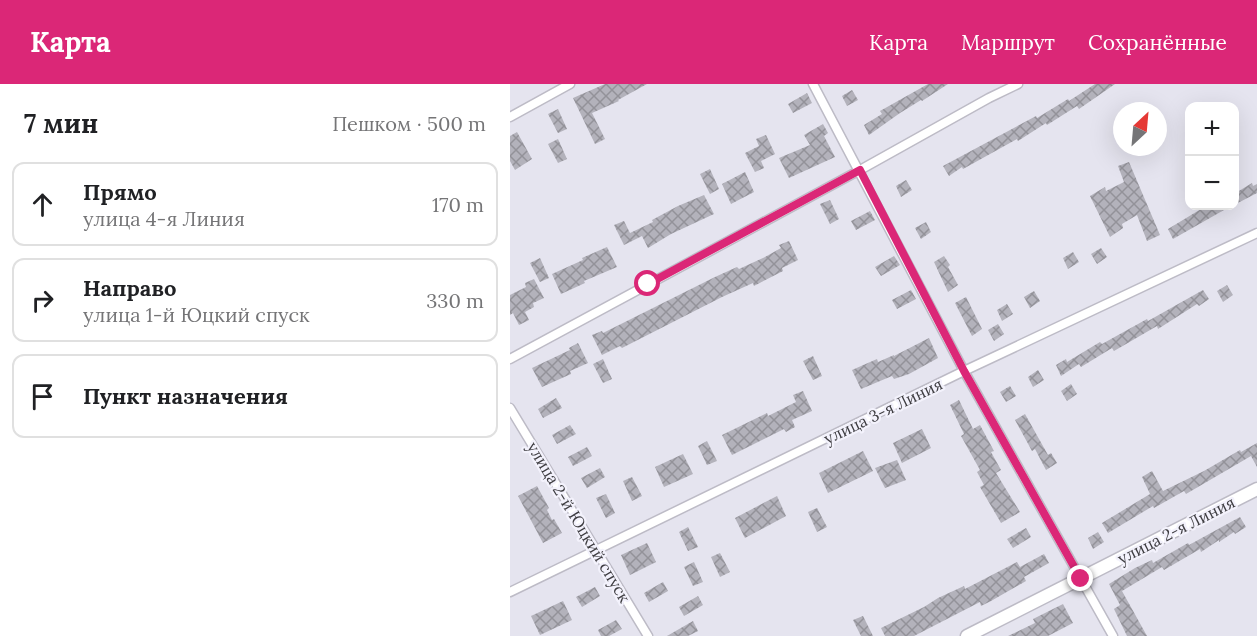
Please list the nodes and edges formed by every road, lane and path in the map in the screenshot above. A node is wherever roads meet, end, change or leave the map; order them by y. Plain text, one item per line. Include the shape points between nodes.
1 (570, 84) edge
2 (813, 84) edge
3 (1018, 84) edge
4 (510, 117) edge
5 (860, 170) junction
6 (1257, 233) edge
7 (510, 358) edge
8 (964, 371) junction
9 (510, 408) edge
10 (1257, 489) edge
11 (597, 551) junction
12 (1081, 579) junction
13 (510, 592) edge
14 (648, 636) edge
15 (967, 636) edge
16 (1113, 636) edge

1 - 4 street
2 - 5 street
3 - 5 street
5 - 7 street
5 - 8 street
6 - 8 street, улица 3-я Линия
8 - 11 street, улица 3-я Линия
8 - 12 street
9 - 11 street, улица 2-й Юцкий спуск
10 - 12 street, улица 2-я Линия
11 - 13 street, улица 3-я Линия
11 - 14 street, улица 2-й Юцкий спуск
12 - 15 street, улица 2-я Линия
12 - 16 street

